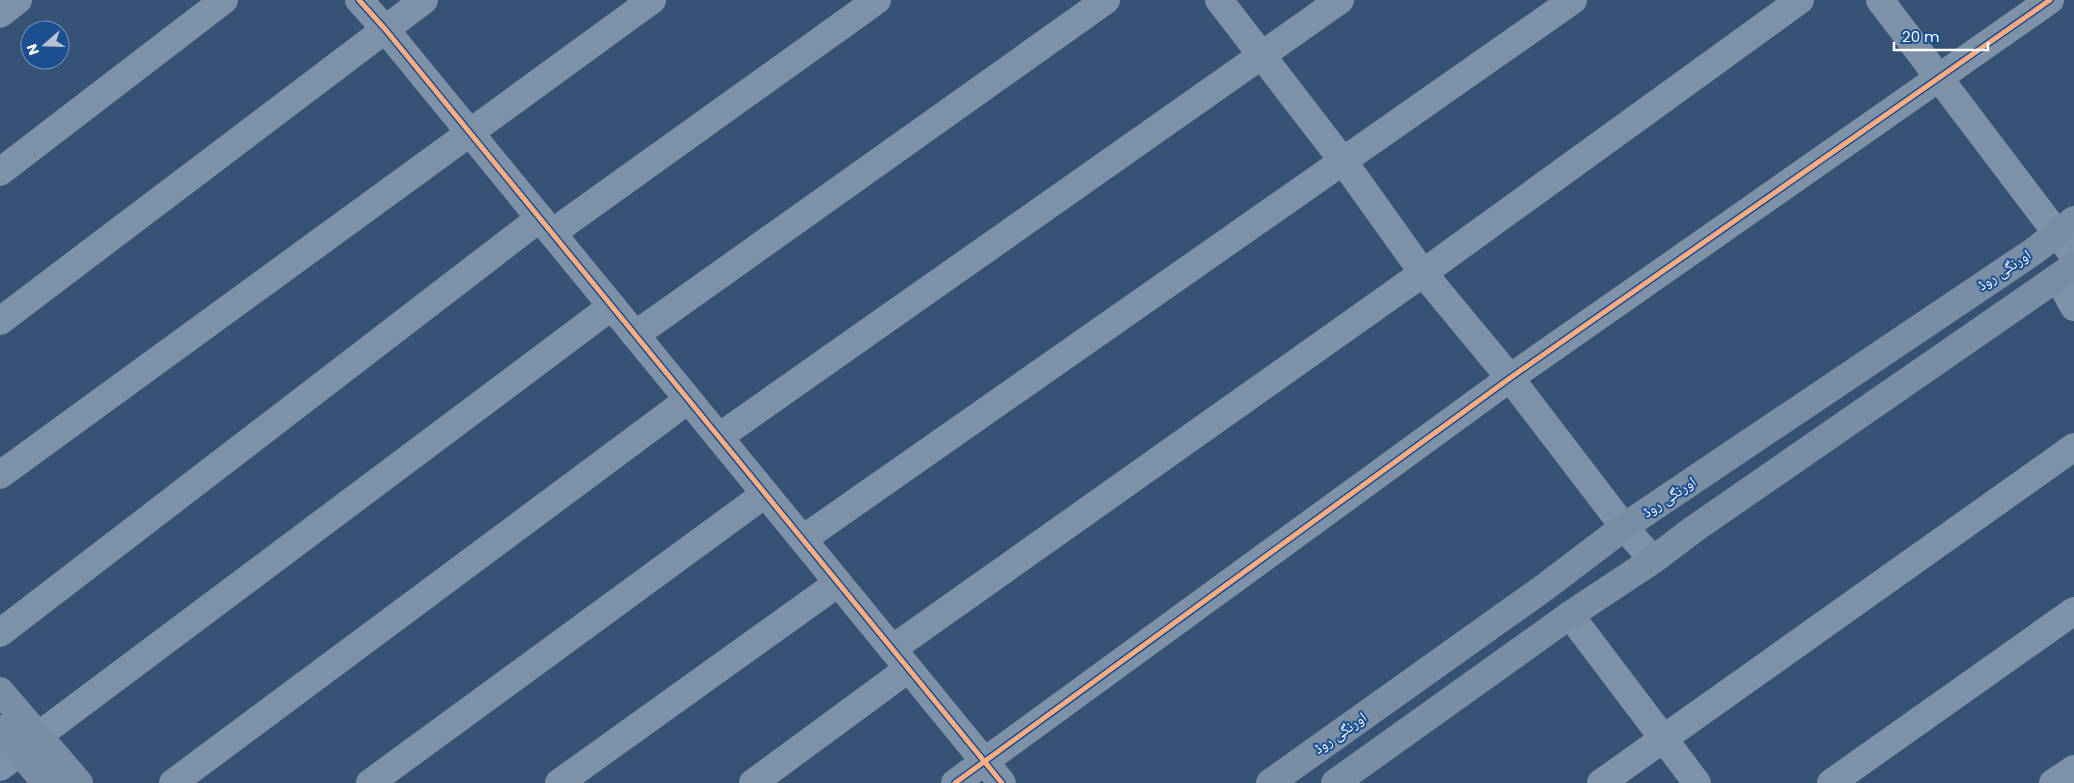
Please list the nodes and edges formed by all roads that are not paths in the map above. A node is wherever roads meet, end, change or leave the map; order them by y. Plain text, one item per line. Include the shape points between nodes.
1 (224, 0) edge
2 (359, 0) edge
3 (424, 0) edge
4 (652, 0) edge
5 (877, 0) edge
6 (1106, 0) edge
7 (1219, 0) edge
8 (1340, 0) edge
9 (1572, 0) edge
10 (1800, 0) edge
11 (1880, 0) edge
12 (2050, 0) edge
13 (385, 29) junction
14 (1263, 55) junction
15 (1939, 79) junction
16 (470, 132) junction
17 (1343, 162) junction
18 (0, 172) edge
19 (546, 226) junction
20 (2065, 226) edge
21 (2074, 256) edge
22 (2066, 272) edge
23 (1423, 273) junction
24 (612, 306) junction
25 (2074, 307) edge
26 (0, 320) edge
27 (635, 335) junction
28 (1510, 378) junction
29 (688, 400) junction
30 (719, 437) junction
31 (2074, 447) edge
32 (0, 475) edge
33 (765, 494) junction
34 (1624, 527) junction
35 (802, 539) junction
36 (1652, 560) junction
37 (838, 583) junction
38 (2074, 611) edge
39 (1570, 614) junction
40 (0, 633) edge
41 (900, 659) junction
42 (0, 691) edge
43 (0, 729) edge
44 (1663, 739) junction
45 (19, 751) edge
46 (984, 762) junction
47 (2074, 769) edge
48 (46, 783) edge
49 (79, 783) edge
50 (172, 783) edge
51 (370, 783) edge
52 (559, 783) edge
53 (754, 783) edge
54 (955, 783) edge
55 (1002, 783) edge
56 (1270, 783) edge
57 (1335, 783) edge
58 (1601, 783) edge
59 (1697, 783) edge
60 (1831, 783) edge
61 (2053, 783) edge

1 - 18 street
2 - 13 street
3 - 13 street
4 - 16 street
5 - 19 street
6 - 27 street
7 - 14 street
8 - 14 street
9 - 17 street
10 - 23 street
11 - 15 street
12 - 15 street
13 - 16 street
13 - 26 street
14 - 17 street
14 - 30 street
15 - 20 street
15 - 28 street
16 - 19 street
16 - 32 street
17 - 23 street
17 - 35 street
19 - 24 street
19 - 40 street
20 - 21 street
20 - 34 main road, اورنگی روڈ via 2034,251
22 - 25 street
22 - 36 main road
23 - 28 street
23 - 41 street
24 - 27 street
24 - 45 street
27 - 29 street
28 - 34 street
28 - 46 street
29 - 30 street
29 - 50 street
30 - 33 street
31 - 44 street
33 - 35 street
33 - 51 street
34 - 36 street
34 - 56 main road, اورنگی روڈ
35 - 37 street
36 - 39 main road
37 - 41 street
37 - 52 street
38 - 60 street
39 - 44 street
39 - 57 main road
41 - 46 street
41 - 53 street
42 - 45 main road
43 - 45 main road
44 - 58 street
44 - 59 street
45 - 48 main road
45 - 49 main road
46 - 54 street
46 - 55 street
47 - 61 street

